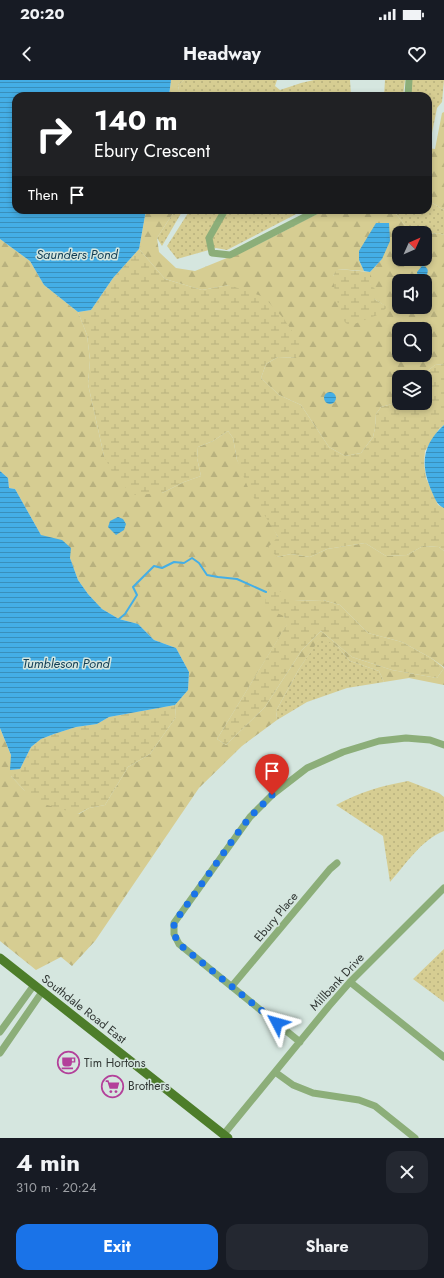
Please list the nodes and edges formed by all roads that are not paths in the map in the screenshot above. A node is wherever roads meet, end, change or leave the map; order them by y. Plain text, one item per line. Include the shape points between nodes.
1 (409, 80) edge
2 (408, 92) edge
3 (223, 214) edge
4 (307, 214) edge
5 (444, 745) edge
6 (337, 863) dead end
7 (444, 888) edge
8 (0, 958) edge
9 (350, 982) junction
10 (34, 985) junction
11 (232, 986) junction
12 (42, 992) junction
13 (0, 1032) edge
14 (300, 1042) junction
15 (0, 1053) edge
16 (444, 1057) edge
17 (275, 1072) junction
18 (226, 1136) edge
19 (415, 1138) edge

1 - 2 street
3 - 4 street via 210,238 212,253 230,255
5 - 11 street via 430,740 406,738 379,741 343,752 306,768 272,795 250,817 174,923 174,934 179,944
6 - 11 street, Ebury Place
7 - 9 street, Millbank Drive
8 - 10 main road, Southdale Road East
9 - 14 street, Millbank Drive
9 - 16 street
10 - 12 main road, Southdale Road East
10 - 13 street
11 - 14 street
12 - 15 street
12 - 18 main road, Southdale Road East
14 - 17 street, Millbank Drive
17 - 18 street, Millbank Drive
17 - 19 street via 293,1085 313,1093 359,1100 375,1106

